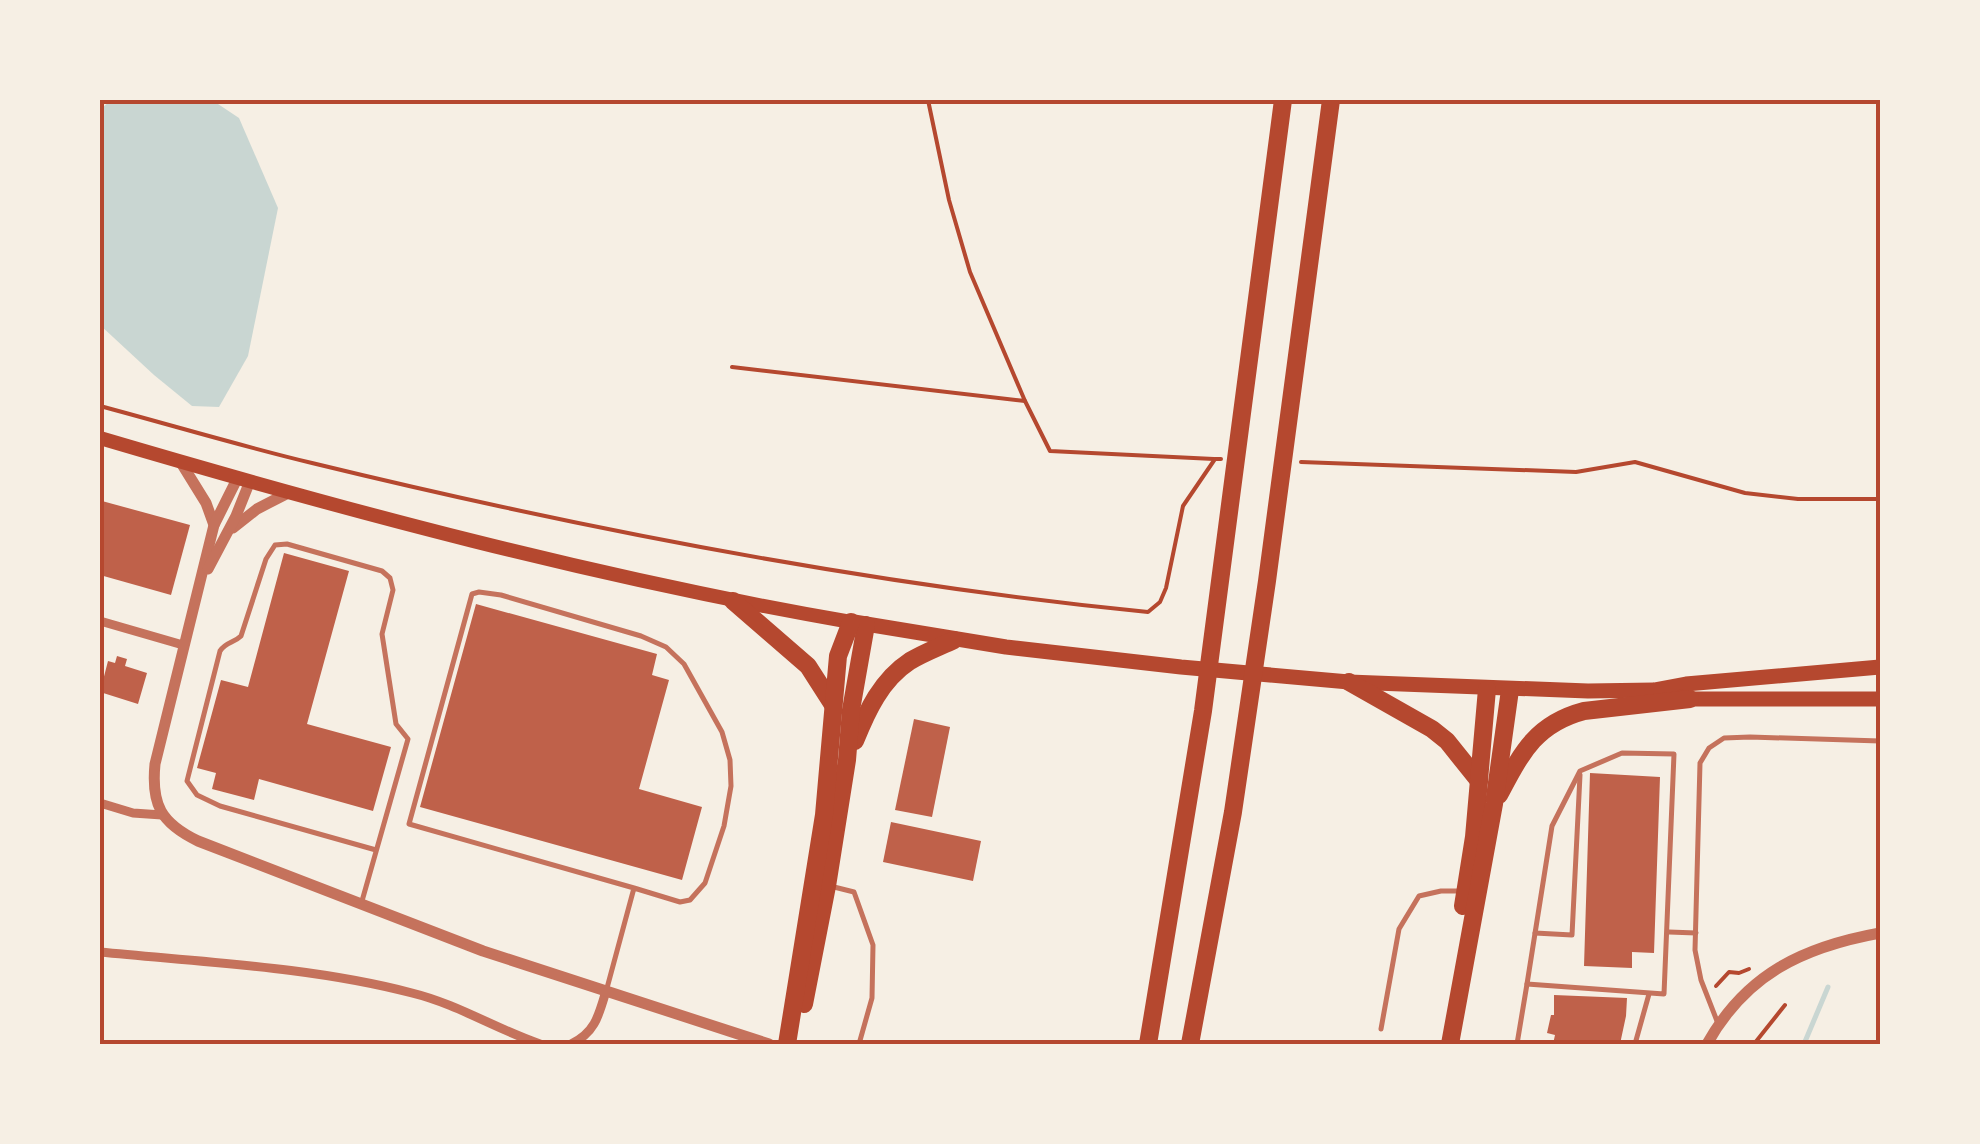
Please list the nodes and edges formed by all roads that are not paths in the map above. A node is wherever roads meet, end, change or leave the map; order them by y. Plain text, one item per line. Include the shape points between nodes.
1 (1283, 100) edge
2 (1331, 100) edge
3 (100, 438) edge
4 (180, 461) junction
5 (244, 479) junction
6 (290, 492) junction
7 (214, 525) junction
8 (230, 530) junction
9 (202, 581) junction
10 (733, 601) junction
11 (100, 622) edge
12 (858, 623) junction
13 (954, 640) junction
14 (183, 644) junction
15 (1880, 668) edge
16 (1350, 682) junction
17 (1487, 689) junction
18 (1510, 690) junction
19 (1654, 690) junction
20 (1690, 699) junction
21 (1880, 699) edge
22 (833, 706) junction
23 (1880, 741) edge
24 (847, 760) junction
25 (1580, 771) junction
26 (1479, 781) junction
27 (100, 803) edge
28 (1494, 804) junction
29 (162, 815) junction
30 (376, 850) junction
31 (827, 886) junction
32 (634, 888) junction
33 (1466, 891) junction
34 (361, 904) junction
35 (1668, 932) junction
36 (1535, 933) junction
37 (1696, 933) junction
38 (1880, 934) edge
39 (100, 952) edge
40 (1527, 984) junction
41 (606, 991) junction
42 (1649, 993) junction
43 (795, 1021) junction
44 (1718, 1024) junction
45 (1380, 1029) dead end
46 (860, 1042) edge
47 (540, 1044) edge
48 (571, 1044) edge
49 (769, 1044) edge
50 (786, 1044) edge
51 (798, 1044) edge
52 (1148, 1044) edge
53 (1190, 1044) edge
54 (1438, 1044) edge
55 (1450, 1044) edge
56 (1517, 1044) edge
57 (1635, 1044) edge
58 (1706, 1044) edge

1 - 52 highway via 1203,711
2 - 53 highway via 1279,498
3 - 4 main road
4 - 5 main road
4 - 7 street
5 - 6 main road
5 - 7 street
5 - 8 street
6 - 8 street
6 - 10 main road
7 - 9 street
8 - 9 street
9 - 14 street
10 - 12 main road
10 - 22 highway via 808,666
11 - 14 street
12 - 13 main road
12 - 22 highway via 838,656
12 - 24 highway
13 - 16 main road
13 - 24 highway via 910,660 883,686
14 - 29 street via 155,764
15 - 19 main road
16 - 17 main road
16 - 26 highway via 1432,729
17 - 18 main road
17 - 26 highway
18 - 19 main road
18 - 28 highway
19 - 20 main road
20 - 21 main road
20 - 28 highway via 1584,711 1554,722 1522,753
22 - 43 highway
23 - 37 lane via 1750,736 1724,738 1710,748 1700,763
24 - 31 highway
25 - 35 lane via 1622,753 1674,754
25 - 36 lane via 1552,826
25 - 36 lane via 1572,935
26 - 33 highway
27 - 29 street
28 - 55 highway
29 - 34 street via 198,841
30 - 30 lane via 408,739 396,724 382,634 390,578 287,544 275,546 241,636 220,651 187,782 220,806
30 - 34 lane
31 - 43 highway
31 - 46 lane via 854,892 873,944 872,998
32 - 32 lane via 680,902 704,883 731,786 722,732 703,695 666,647 501,595 472,594 409,824
32 - 41 lane
33 - 45 lane via 1419,896 1404,919
33 - 54 highway
34 - 41 street
35 - 37 lane
35 - 42 lane via 1664,994
36 - 40 lane
37 - 44 lane via 1702,980
38 - 44 street via 1800,955 1766,975
39 - 47 street via 374,984 464,1010
40 - 42 lane
40 - 56 lane
41 - 48 street via 596,1023
41 - 49 street
42 - 57 lane
43 - 50 highway
43 - 51 highway
44 - 58 street

